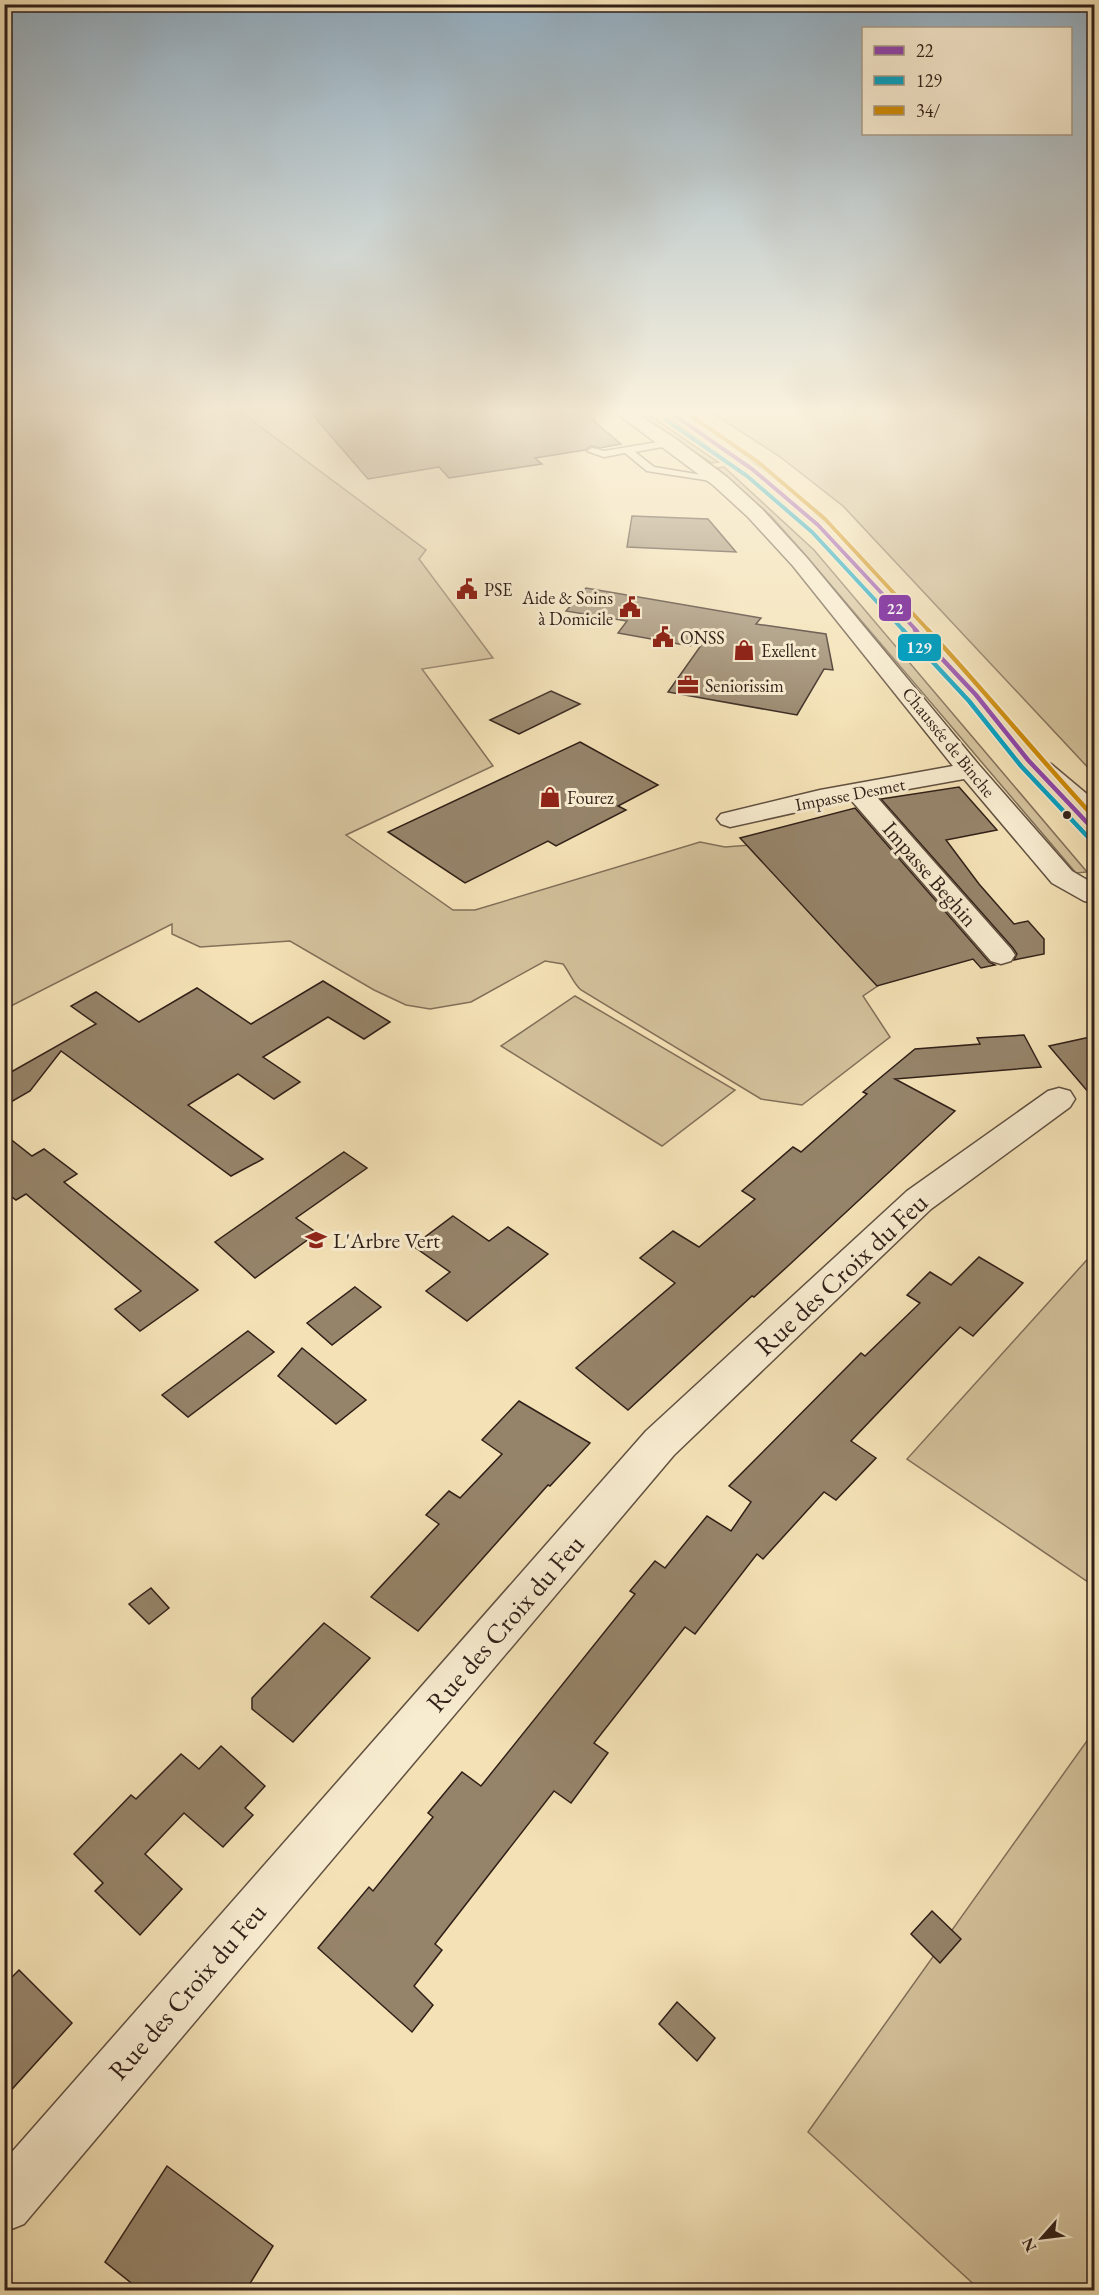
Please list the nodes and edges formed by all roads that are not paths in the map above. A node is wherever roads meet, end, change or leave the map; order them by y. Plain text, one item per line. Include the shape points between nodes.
1 (760, 520) edge
2 (812, 520) edge
3 (976, 695) junction
4 (1028, 760) junction
5 (970, 770) junction
6 (858, 792) junction
7 (1095, 801) edge
8 (1095, 812) edge
9 (730, 819) dead end
10 (1095, 830) edge
11 (1095, 895) edge
12 (1001, 955) dead end
13 (1059, 1099) dead end
14 (4, 2204) edge

1 - 5 street, Chaussée de Binche via 895,675
2 - 3 main road
3 - 4 main road
3 - 7 main road
4 - 8 street
4 - 10 main road
5 - 6 street, Impasse Desmet
5 - 11 street, Chaussée de Binche via 1062,877
6 - 9 street, Impasse Desmet
6 - 12 street, Impasse Beghin
13 - 14 street, Rue des Croix du Feu via 919,1200 660,1443

